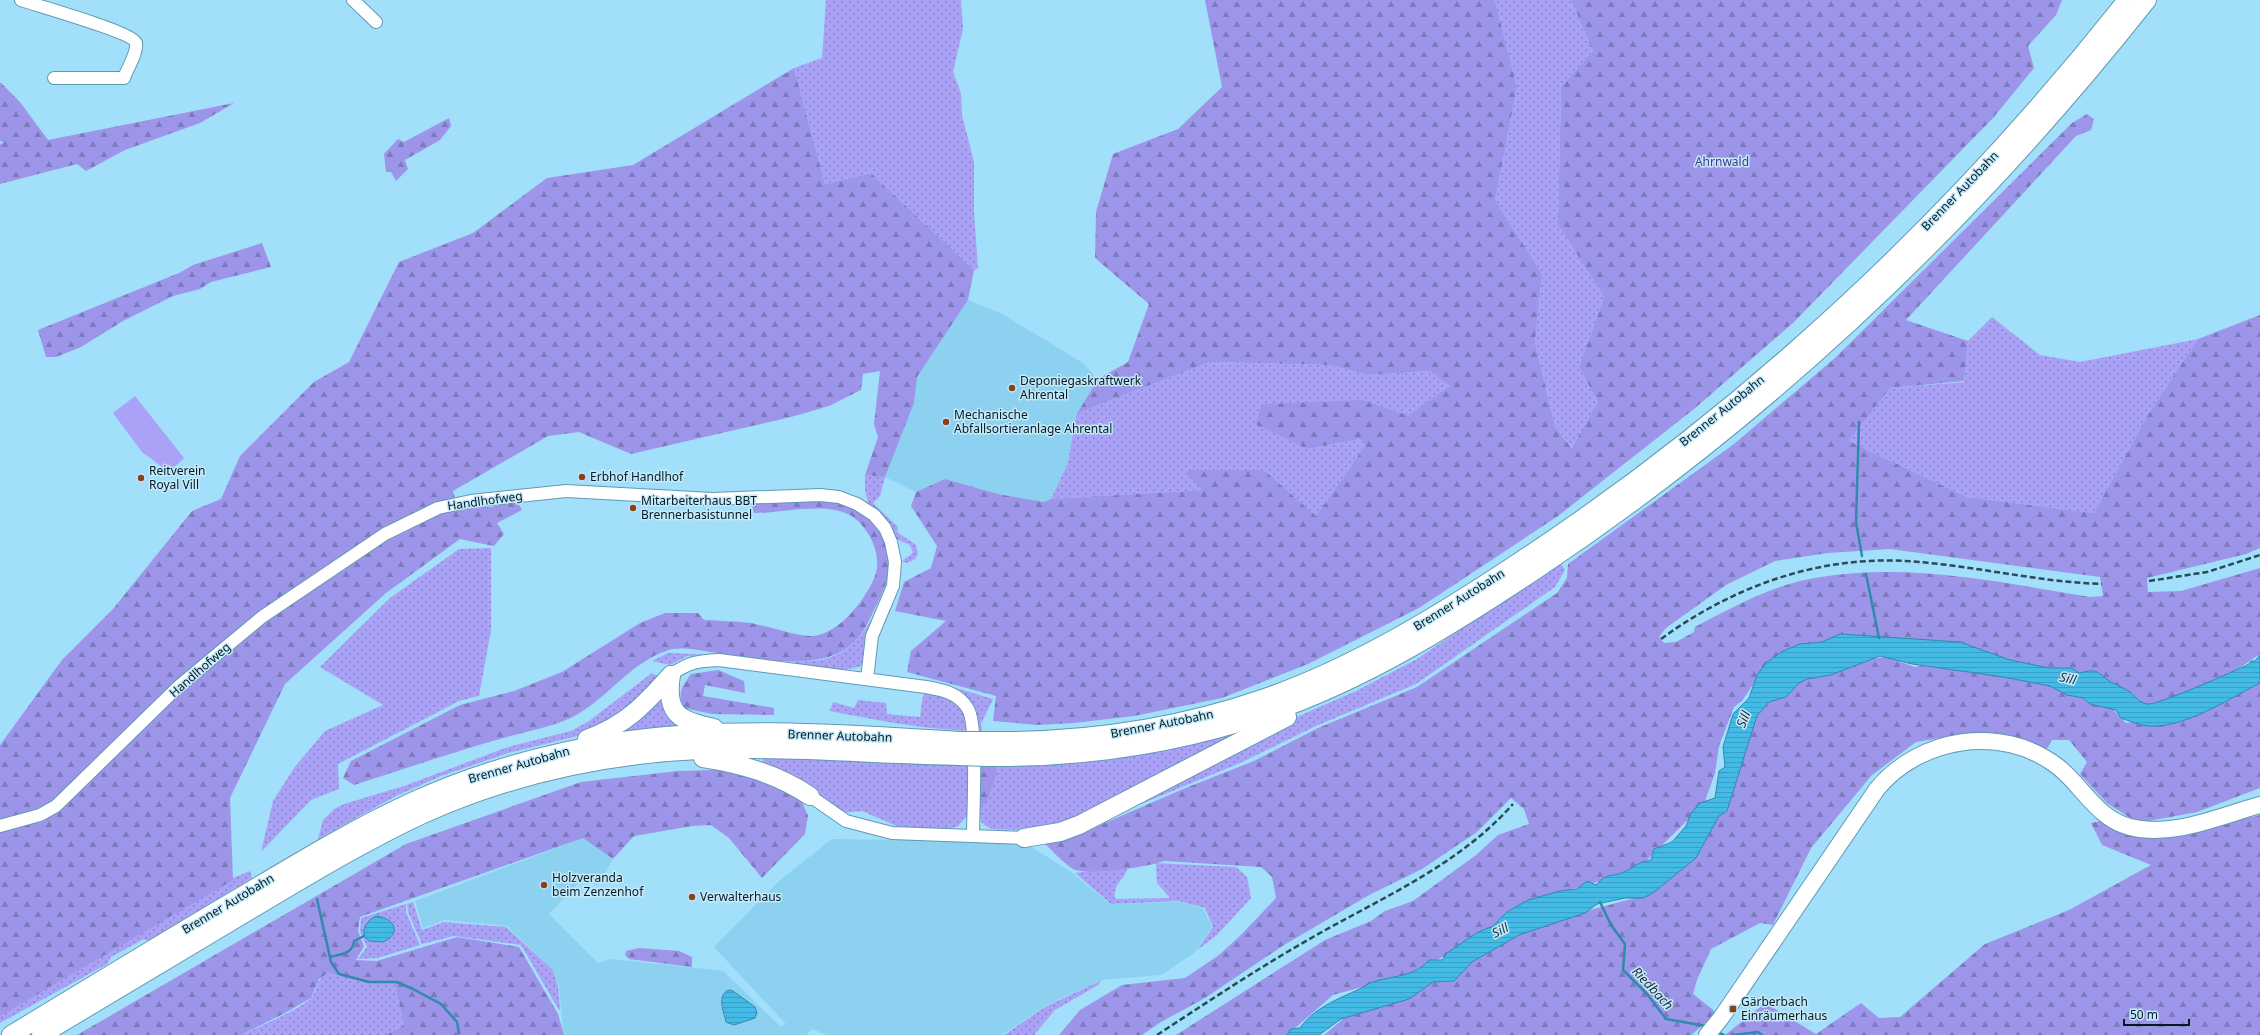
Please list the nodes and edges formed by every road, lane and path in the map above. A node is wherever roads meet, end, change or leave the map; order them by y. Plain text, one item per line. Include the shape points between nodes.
1 (21, 0) edge
2 (354, 0) edge
3 (2127, 0) edge
4 (2147, 0) edge
5 (376, 22) dead end
6 (54, 78) dead end
7 (671, 675) junction
8 (867, 679) junction
9 (1352, 679) junction
10 (739, 733) junction
11 (959, 749) junction
12 (987, 749) junction
13 (664, 752) junction
14 (527, 761) junction
15 (810, 796) joint
16 (2260, 805) edge
17 (0, 826) edge
18 (973, 835) junction
19 (1024, 838) joint
20 (10, 1035) edge
21 (41, 1035) edge
22 (1707, 1035) edge

1 - 6 street via 130,36 135,41 136,48 124,78
2 - 5 street
3 - 12 highway, Brenner Autobahn via 2062,79 1987,163 1900,253 1813,335 1699,431 1616,494 1474,592 1364,656 1308,681 1241,706 1174,723 1106,735
4 - 9 highway, Brenner Autobahn via 1998,175 1889,286 1786,379 1682,465 1589,534 1458,620
7 - 8 street via 683,666 698,661 719,660
7 - 10 highway via 669,699 678,715 700,725
7 - 14 highway via 641,708 616,727
8 - 17 street, Handlhofweg via 872,636 893,586 896,562 892,542 885,528 874,515 858,504 828,496 722,499 566,491 471,501 444,507 408,522 292,596 262,617 179,686 56,806 40,815
8 - 18 street via 943,691 957,697 968,709 973,728
9 - 12 highway, Brenner Autobahn via 1272,712 1167,741 1036,757
9 - 19 highway via 1312,704 1084,822 1060,832
10 - 11 highway, Brenner Autobahn
10 - 14 highway, Brenner Autobahn via 666,736 616,742
11 - 12 highway, Brenner Autobahn, bridge
11 - 13 highway, Brenner Autobahn
13 - 15 highway via 744,766 778,778
13 - 21 highway, Brenner Autobahn via 588,763 548,772 483,791 422,815 306,877
14 - 20 highway, Brenner Autobahn via 472,778 422,798 333,842
15 - 18 street via 846,821 902,835
16 - 22 main road via 2178,828 2138,829 2123,825 2105,815 2069,776 2033,752 1984,741 1960,742 1927,751 1898,768 1877,789
18 - 19 street

